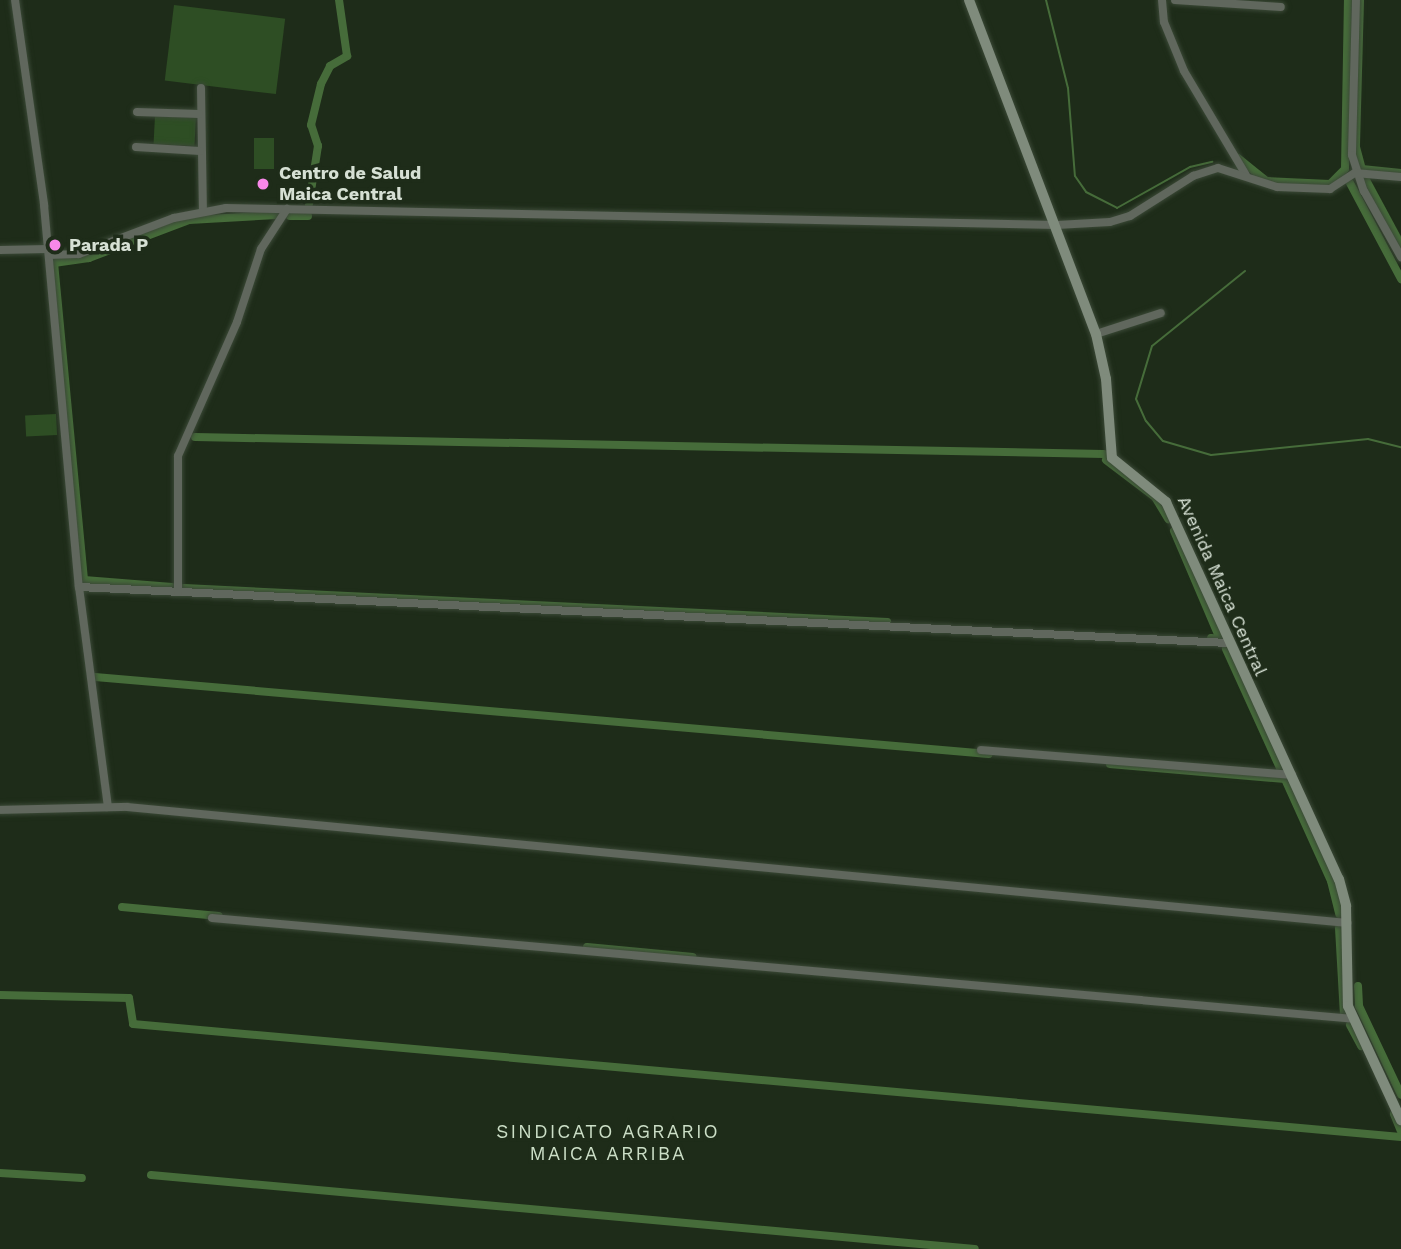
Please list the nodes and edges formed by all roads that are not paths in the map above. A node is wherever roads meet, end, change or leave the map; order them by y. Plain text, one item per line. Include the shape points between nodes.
1 (15, 0) edge
2 (969, 0) edge
3 (1162, 0) edge
4 (1175, 0) edge
5 (1356, 0) edge
6 (1281, 7) dead end
7 (201, 88) dead end
8 (136, 112) dead end
9 (200, 114) junction
10 (136, 147) dead end
11 (200, 151) junction
12 (1356, 173) junction
13 (1247, 176) junction
14 (1401, 177) edge
15 (287, 209) junction
16 (203, 210) junction
17 (1057, 225) junction
18 (0, 250) edge
19 (49, 252) junction
20 (1401, 257) edge
21 (1161, 313) dead end
22 (1096, 334) junction
23 (79, 587) junction
24 (178, 592) junction
25 (1228, 643) junction
26 (981, 750) dead end
27 (1292, 775) junction
28 (108, 807) junction
29 (0, 810) edge
30 (212, 918) dead end
31 (1347, 923) junction
32 (1354, 1019) junction
33 (1401, 1119) edge

1 - 19 street
2 - 17 street, Avenida Maica Central
3 - 13 street via 1164,22 1189,81
4 - 6 street
5 - 12 street via 1351,137
7 - 9 street
8 - 9 street
9 - 11 street
10 - 11 street
11 - 16 street
12 - 13 street via 1330,189 1277,187
12 - 14 street
12 - 20 street
13 - 17 street via 1229,169 1206,171 1130,216 1110,222
15 - 16 street
15 - 17 street
15 - 24 street via 261,249 237,322 178,456
16 - 19 street via 90,251
17 - 22 street, Avenida Maica Central
18 - 19 street
19 - 23 street
21 - 22 street
22 - 25 street, Avenida Maica Central via 1106,379 1112,458 1166,502
23 - 24 street
23 - 28 street
24 - 25 street
25 - 27 street, Avenida Maica Central
26 - 27 street
27 - 31 street, Avenida Maica Central via 1339,879
28 - 29 street
28 - 31 street
30 - 32 street
31 - 32 street, Avenida Maica Central via 1346,995
32 - 33 street, Avenida Maica Central

